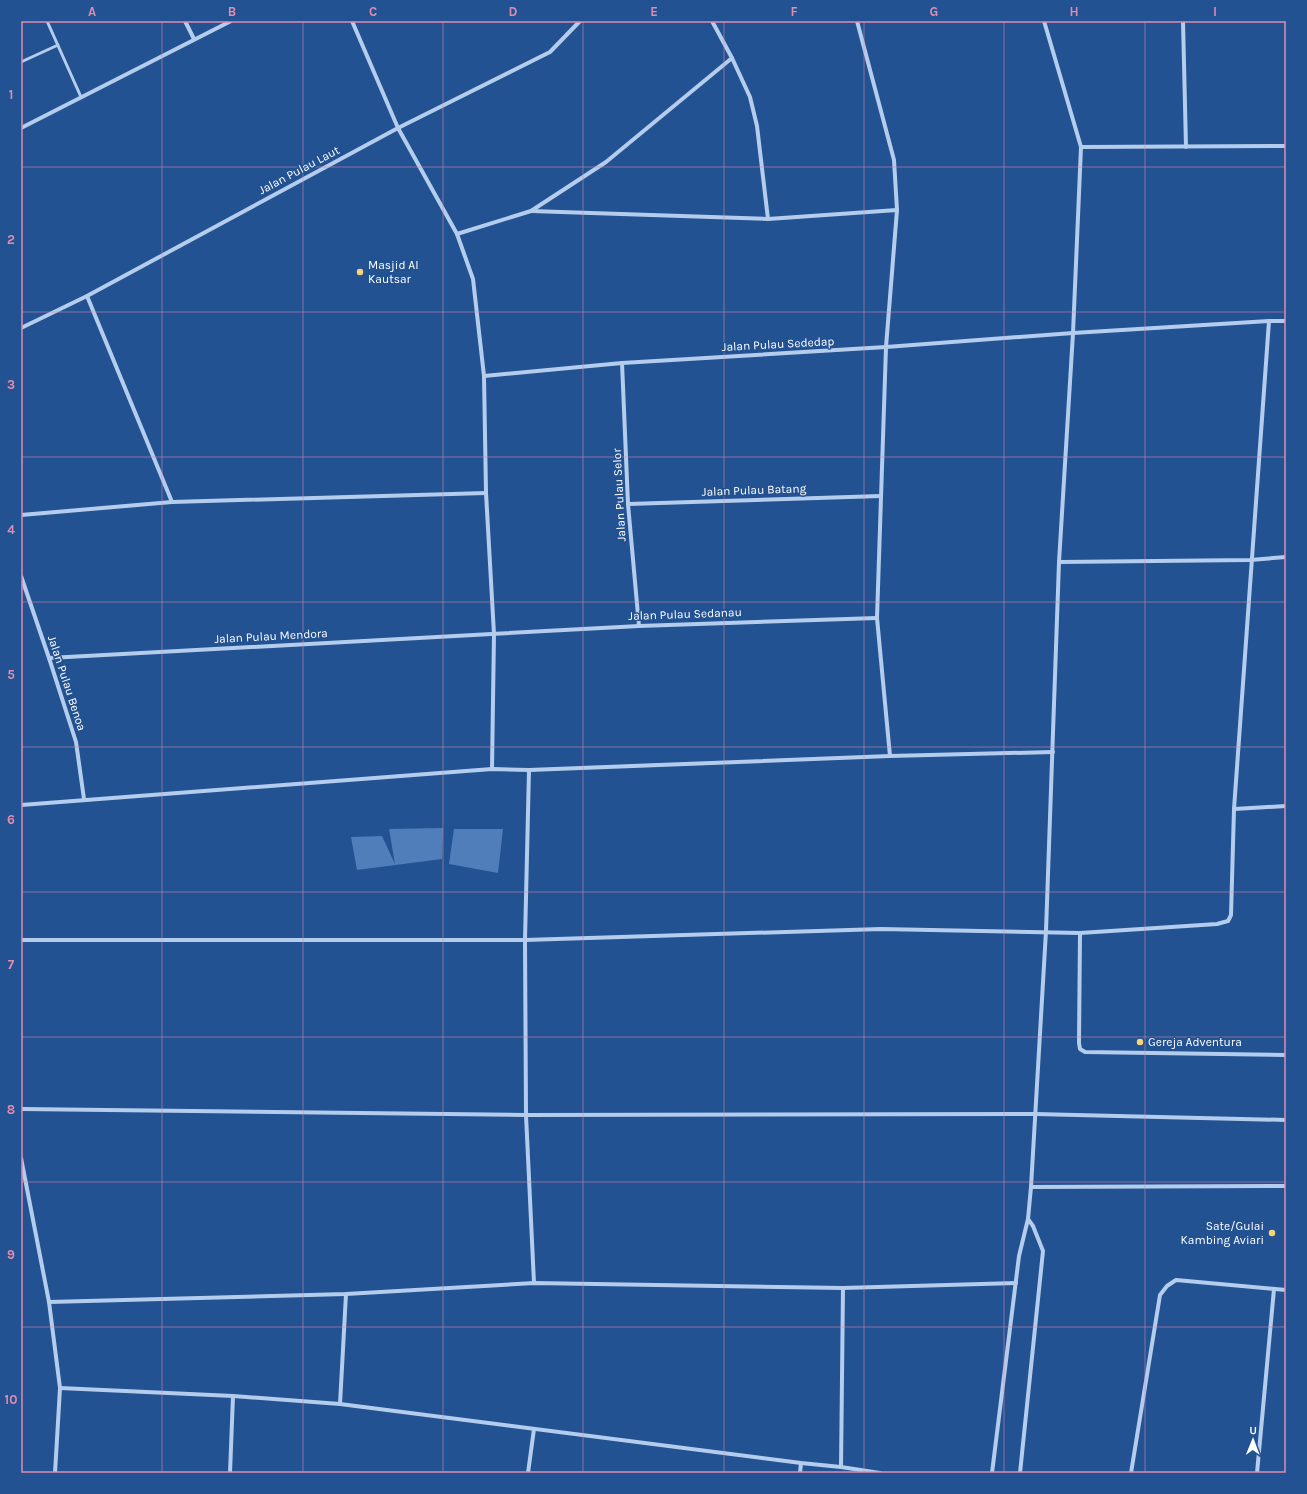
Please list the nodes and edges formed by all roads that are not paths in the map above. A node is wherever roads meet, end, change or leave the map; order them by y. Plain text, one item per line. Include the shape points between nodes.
1 (47, 21) edge
2 (185, 21) edge
3 (231, 21) edge
4 (352, 21) edge
5 (580, 21) edge
6 (712, 21) edge
7 (857, 21) edge
8 (1044, 21) edge
9 (1183, 21) edge
10 (194, 39) junction
11 (58, 45) junction
12 (732, 58) junction
13 (21, 62) edge
14 (81, 97) junction
15 (21, 128) edge
16 (398, 128) junction
17 (1082, 146) junction
18 (1186, 146) junction
19 (1286, 146) edge
20 (897, 210) junction
21 (531, 211) junction
22 (768, 218) junction
23 (457, 234) junction
24 (87, 296) junction
25 (1268, 321) junction
26 (1286, 321) edge
27 (21, 328) edge
28 (1073, 333) junction
29 (886, 347) junction
30 (622, 363) junction
31 (484, 376) junction
32 (486, 493) junction
33 (881, 496) junction
34 (172, 502) junction
35 (628, 504) junction
36 (21, 516) edge
37 (1286, 557) edge
38 (1250, 560) junction
39 (1059, 562) junction
40 (21, 576) edge
41 (877, 618) junction
42 (639, 626) junction
43 (494, 634) junction
44 (49, 658) junction
45 (1053, 752) junction
46 (890, 756) junction
47 (492, 769) junction
48 (529, 770) junction
49 (84, 799) junction
50 (21, 805) edge
51 (1286, 806) edge
52 (1234, 809) junction
53 (1046, 931) junction
54 (1080, 933) junction
55 (21, 940) edge
56 (524, 940) junction
57 (1286, 1055) edge
58 (21, 1109) edge
59 (1036, 1114) junction
60 (526, 1116) junction
61 (1286, 1120) edge
62 (21, 1158) edge
63 (1286, 1186) edge
64 (1031, 1187) junction
65 (1028, 1219) junction
66 (534, 1283) junction
67 (1016, 1283) junction
68 (843, 1288) junction
69 (1274, 1289) junction
70 (1286, 1290) edge
71 (346, 1294) junction
72 (50, 1302) junction
73 (60, 1388) junction
74 (233, 1396) junction
75 (340, 1404) junction
76 (534, 1429) junction
77 (802, 1463) junction
78 (841, 1467) junction
79 (54, 1473) edge
80 (230, 1473) edge
81 (528, 1473) edge
82 (800, 1473) edge
83 (880, 1473) edge
84 (992, 1473) edge
85 (1020, 1473) edge
86 (1131, 1473) edge
87 (1257, 1473) edge

1 - 11 lane
2 - 10 street
3 - 10 street
4 - 16 street
5 - 16 street, Jalan Pulau Laut via 550,52
6 - 12 street
7 - 20 street via 894,160
8 - 17 street
9 - 18 street
10 - 14 street
11 - 13 lane
11 - 14 lane
12 - 21 street via 606,162
12 - 22 street via 754,111
14 - 15 street
16 - 23 street
16 - 24 street, Jalan Pulau Laut
17 - 18 street
17 - 28 street
18 - 19 street
20 - 22 street
20 - 29 street
21 - 22 street
21 - 23 street
23 - 31 street via 473,279
24 - 27 street, Jalan Pulau Laut
24 - 34 street
25 - 26 street, Jalan Pulau Sededap
25 - 28 street, Jalan Pulau Sededap
25 - 38 street
28 - 29 street, Jalan Pulau Sededap
28 - 39 street
29 - 30 street, Jalan Pulau Sededap
29 - 33 street
30 - 31 street, Jalan Pulau Sededap
30 - 35 street, Jalan Pulau Selor
31 - 32 street
32 - 34 street
32 - 43 street
33 - 35 street, Jalan Pulau Batang
33 - 41 street
34 - 36 street
35 - 42 street, Jalan Pulau Selor
37 - 38 street
38 - 39 street
38 - 52 street
39 - 45 street
40 - 44 street, Jalan Pulau Benoa
41 - 42 street, Jalan Pulau Sedanau
41 - 46 street
42 - 43 street, Jalan Pulau Sedanau
43 - 44 street, Jalan Pulau Mendora
43 - 47 street
44 - 49 street, Jalan Pulau Benoa via 76,742
45 - 46 street
45 - 53 street
46 - 48 street
47 - 48 street
47 - 49 street
48 - 56 street
49 - 50 street
51 - 52 street
52 - 54 street via 1231,915 1228,922
53 - 54 street
53 - 56 street via 881,929
53 - 59 street
54 - 57 street via 1080,1049 1086,1052
55 - 56 street
56 - 60 street
58 - 60 street
59 - 60 street
59 - 61 street
59 - 64 street
60 - 66 street
62 - 72 street
63 - 64 street
64 - 65 street
65 - 67 street via 1019,1256
65 - 85 street via 1043,1251
66 - 68 street
66 - 71 street
67 - 68 street
67 - 84 street
68 - 78 street
69 - 70 street
69 - 86 street via 1176,1280 1160,1295
69 - 87 street
71 - 72 street
71 - 75 street
72 - 73 street
73 - 74 street
73 - 79 street
74 - 75 street
74 - 80 street
75 - 76 street
76 - 77 street
76 - 81 street
77 - 78 street
77 - 82 street
78 - 83 street

